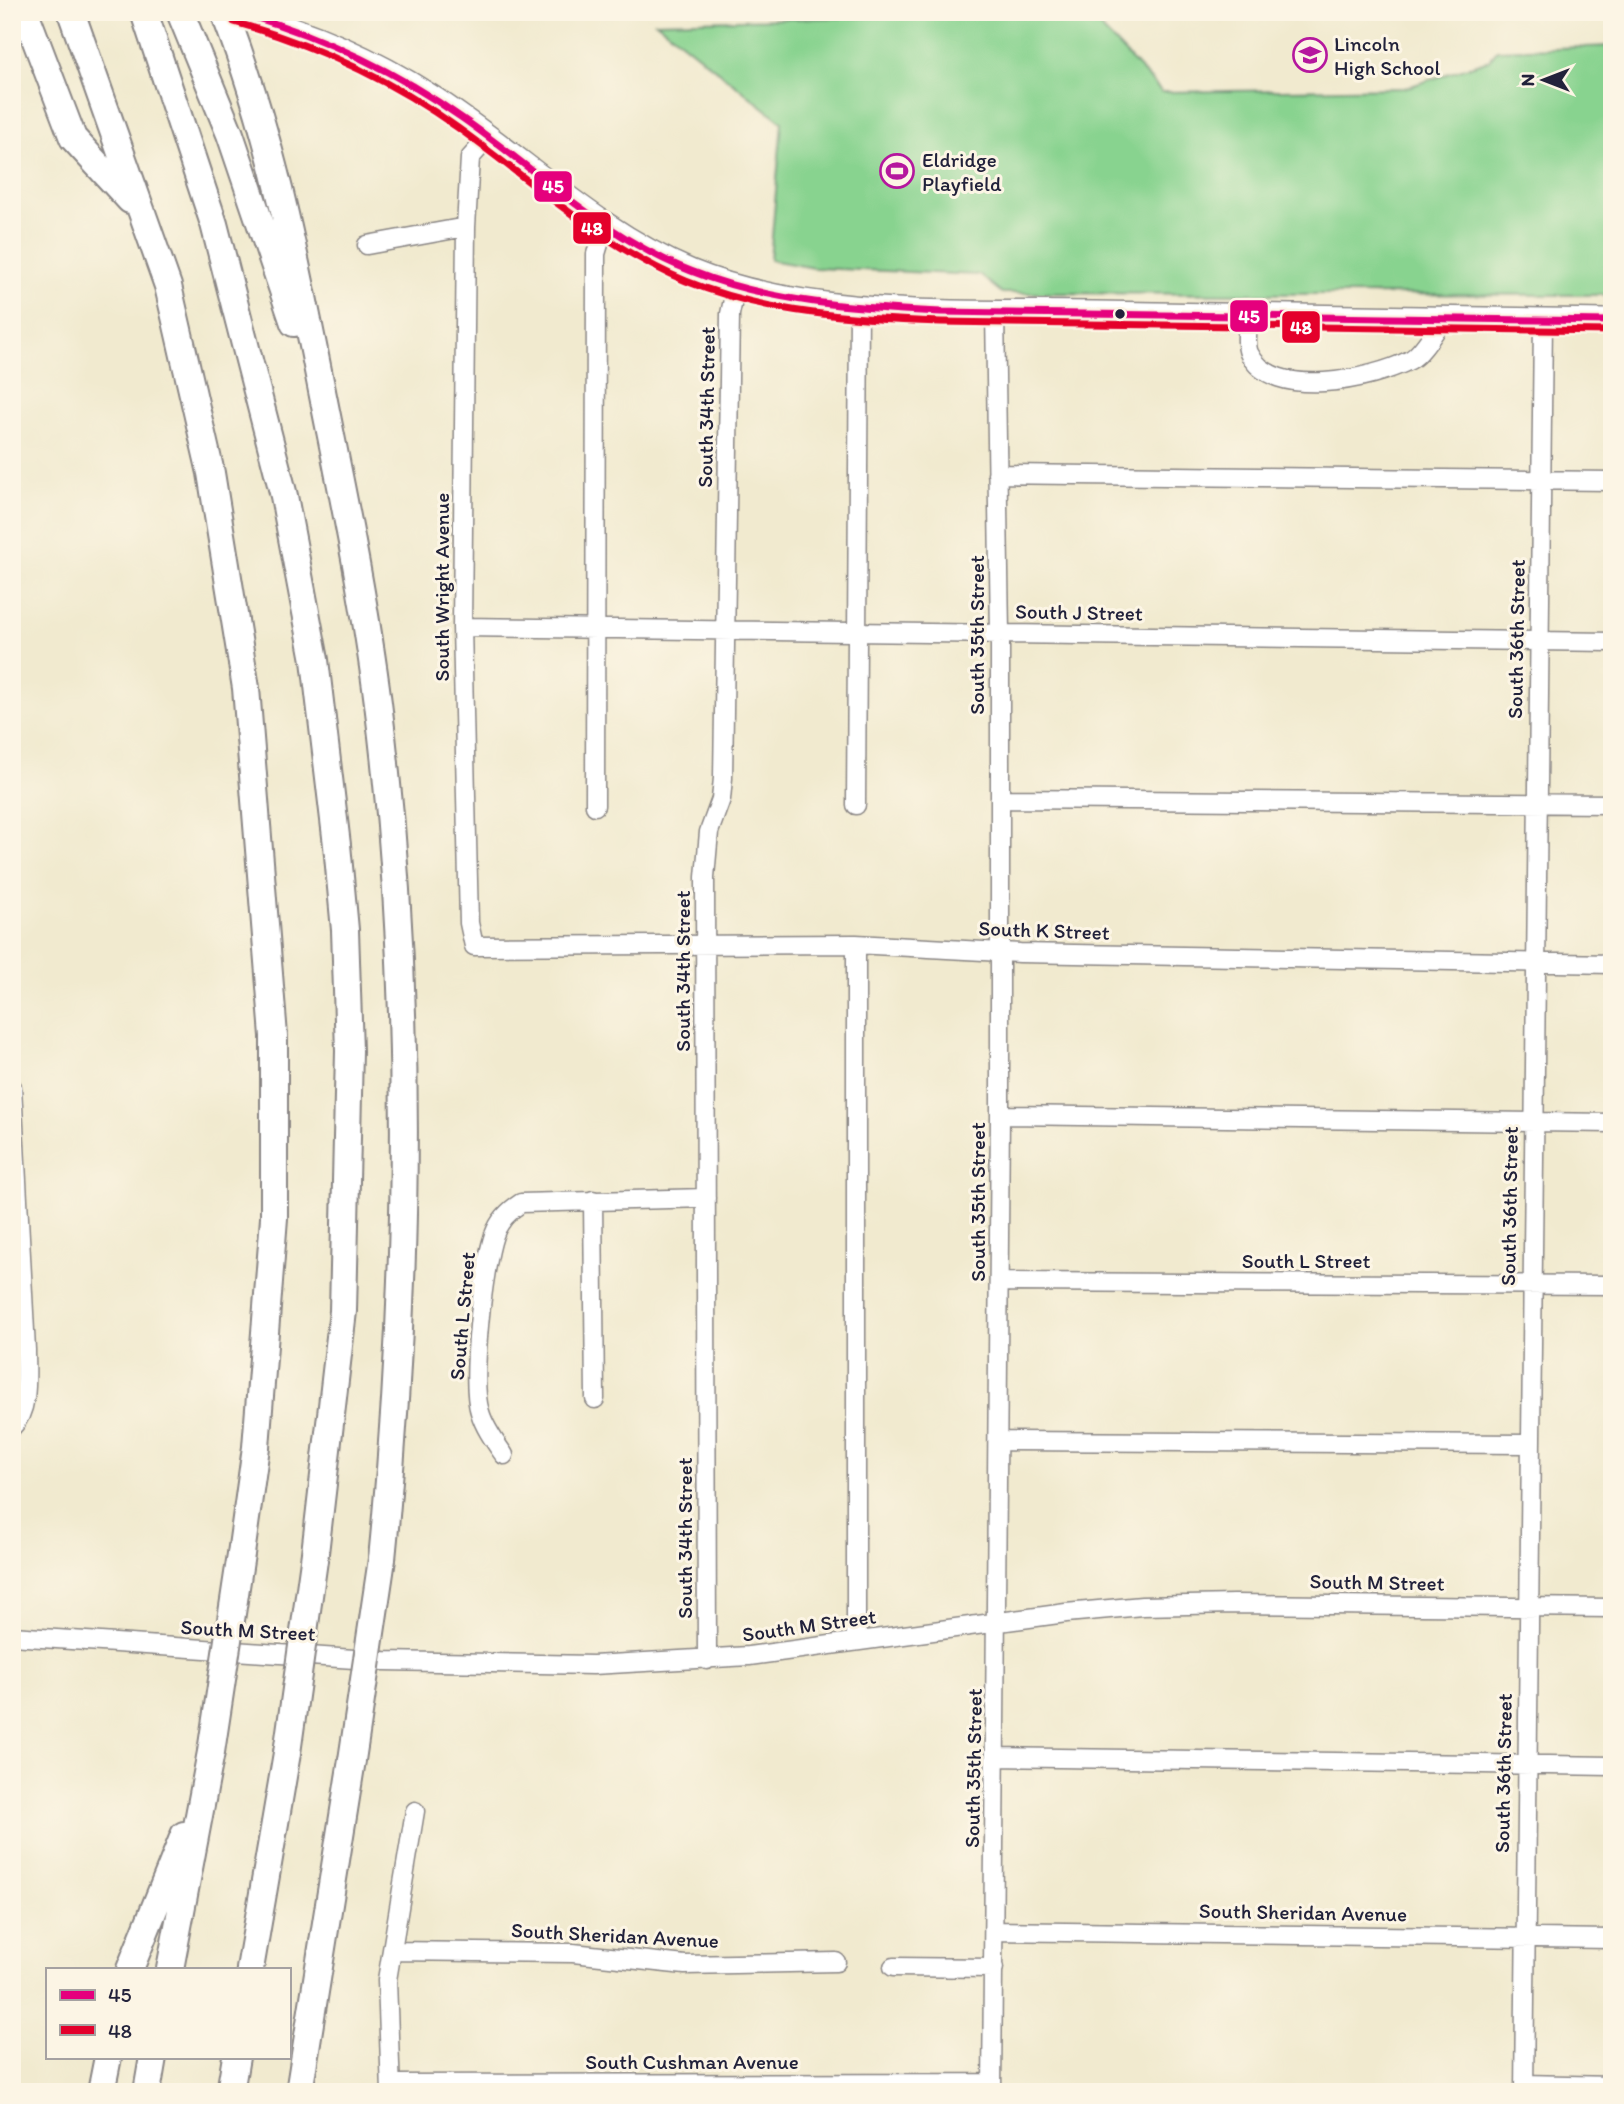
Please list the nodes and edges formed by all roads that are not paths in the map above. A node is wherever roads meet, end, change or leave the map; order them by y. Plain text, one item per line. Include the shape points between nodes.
1 (25, 12) edge
2 (71, 12) edge
3 (144, 12) edge
4 (180, 12) edge
5 (225, 12) edge
6 (237, 12) edge
7 (488, 138) junction
8 (138, 209) junction
9 (605, 224) junction
10 (466, 227) junction
11 (367, 245) dead end
12 (736, 286) junction
13 (859, 306) junction
14 (995, 312) junction
15 (1248, 315) junction
16 (1444, 318) junction
17 (1543, 320) junction
18 (1612, 321) edge
19 (331, 438) junction
20 (997, 474) junction
21 (1541, 480) junction
22 (1612, 481) edge
23 (462, 627) junction
24 (597, 629) junction
25 (725, 630) junction
26 (859, 632) junction
27 (1000, 634) junction
28 (1539, 641) junction
29 (1612, 642) edge
30 (1000, 800) junction
31 (1537, 803) junction
32 (1612, 804) edge
33 (856, 805) dead end
34 (595, 806) dead end
35 (856, 944) junction
36 (705, 945) junction
37 (474, 946) joint
38 (998, 951) junction
39 (1534, 963) junction
40 (1612, 964) edge
41 (12, 1087) edge
42 (1000, 1115) junction
43 (1532, 1122) junction
44 (1612, 1123) edge
45 (706, 1198) junction
46 (593, 1200) junction
47 (999, 1282) junction
48 (1530, 1284) junction
49 (1612, 1285) edge
50 (595, 1399) dead end
51 (12, 1427) edge
52 (998, 1441) junction
53 (1529, 1444) junction
54 (503, 1455) dead end
55 (1528, 1606) junction
56 (1612, 1608) edge
57 (997, 1623) junction
58 (12, 1636) edge
59 (856, 1641) junction
60 (707, 1660) junction
61 (996, 1757) junction
62 (1526, 1765) junction
63 (1612, 1766) edge
64 (206, 1782) junction
65 (415, 1811) dead end
66 (994, 1931) junction
67 (1524, 1937) junction
68 (1612, 1939) edge
69 (392, 1951) junction
70 (836, 1962) dead end
71 (893, 1967) dead end
72 (130, 1968) edge
73 (170, 1968) edge
74 (250, 1968) edge
75 (994, 1968) junction
76 (108, 2058) edge
77 (153, 2058) edge
78 (236, 2058) edge
79 (1612, 2086) edge
80 (391, 2088) edge
81 (992, 2088) edge
82 (1524, 2088) edge
83 (101, 2092) edge
84 (147, 2092) edge
85 (230, 2092) edge
86 (299, 2092) edge

1 - 8 highway via 73,138
2 - 8 highway
3 - 74 highway, bridge via 214,224 284,496 315,660 345,930 349,1051 344,1297 315,1553
4 - 19 highway via 230,134
5 - 19 highway via 251,88 297,266
6 - 7 main road via 338,45 430,96
7 - 9 main road
7 - 10 street, South Wright Avenue via 470,158
8 - 64 highway, bridge via 168,286 211,473 246,688 274,1036 274,1218 256,1447
9 - 12 main road via 642,248
9 - 24 street via 596,254
10 - 11 street
10 - 23 street, South Wright Avenue
12 - 13 main road via 805,302
12 - 25 street, South 34th Street via 730,314
13 - 14 main road
13 - 26 street
14 - 15 main road
14 - 20 street, South 35th Street
15 - 16 main road
15 - 16 street via 1248,351 1261,370 1321,383 1359,378 1412,359
16 - 17 main road
17 - 18 main road
17 - 21 street, South 36th Street
19 - 86 highway, bridge via 378,704 396,888 402,1006 401,1300 382,1559
20 - 21 street
20 - 27 street, South 35th Street
21 - 22 street
21 - 28 street, South 36th Street
23 - 24 street, South J Street
23 - 37 street, South Wright Avenue via 469,923
24 - 25 street, South J Street
24 - 34 street
25 - 26 street, South J Street
25 - 36 street, South 34th Street via 723,779 706,851
26 - 27 street, South J Street
26 - 33 street
27 - 28 street, South J Street
27 - 30 street, South 35th Street
28 - 29 street, South J Street
28 - 31 street, South 36th Street
30 - 31 street
30 - 38 street, South 35th Street
31 - 32 street
31 - 39 street, South 36th Street
35 - 36 street, South K Street
35 - 38 street, South K Street
35 - 59 street
36 - 37 street, South K Street
36 - 45 street, South 34th Street
38 - 39 street, South K Street
38 - 42 street, South 35th Street
39 - 40 street, South K Street
39 - 43 street, South 36th Street
41 - 51 street via 26,1350 25,1391 20,1416
42 - 43 street
42 - 47 street, South 35th Street
43 - 44 street
43 - 48 street, South 36th Street
45 - 46 street, South L Street
45 - 60 street, South 34th Street
46 - 50 street
46 - 54 street, South L Street via 521,1203 510,1209 495,1233 487,1260 477,1382 479,1412
47 - 48 street, South L Street
47 - 52 street, South 35th Street
48 - 49 street, South L Street
48 - 53 street, South 36th Street
52 - 53 street
52 - 57 street, South 35th Street
53 - 55 street, South 36th Street
55 - 56 street, South M Street
55 - 57 street, South M Street via 1188,1604 1099,1609
55 - 62 street, South 36th Street
57 - 59 street, South M Street
57 - 61 street, South 35th Street
58 - 60 street, South M Street via 445,1664
59 - 60 street, South M Street
61 - 62 street
61 - 66 street, South 35th Street
62 - 63 street
62 - 67 street, South 36th Street
64 - 72 highway
64 - 73 highway
65 - 69 street
66 - 67 street, South Sheridan Avenue
66 - 75 street, South 35th Street
67 - 68 street, South Sheridan Avenue
67 - 82 street, South 36th Street
69 - 70 street, South Sheridan Avenue via 573,1953 685,1965
69 - 80 street via 387,1980
71 - 75 street
75 - 81 street, South 35th Street
76 - 83 highway
77 - 84 highway
78 - 85 highway
79 - 82 street
80 - 81 street, South Cushman Avenue

